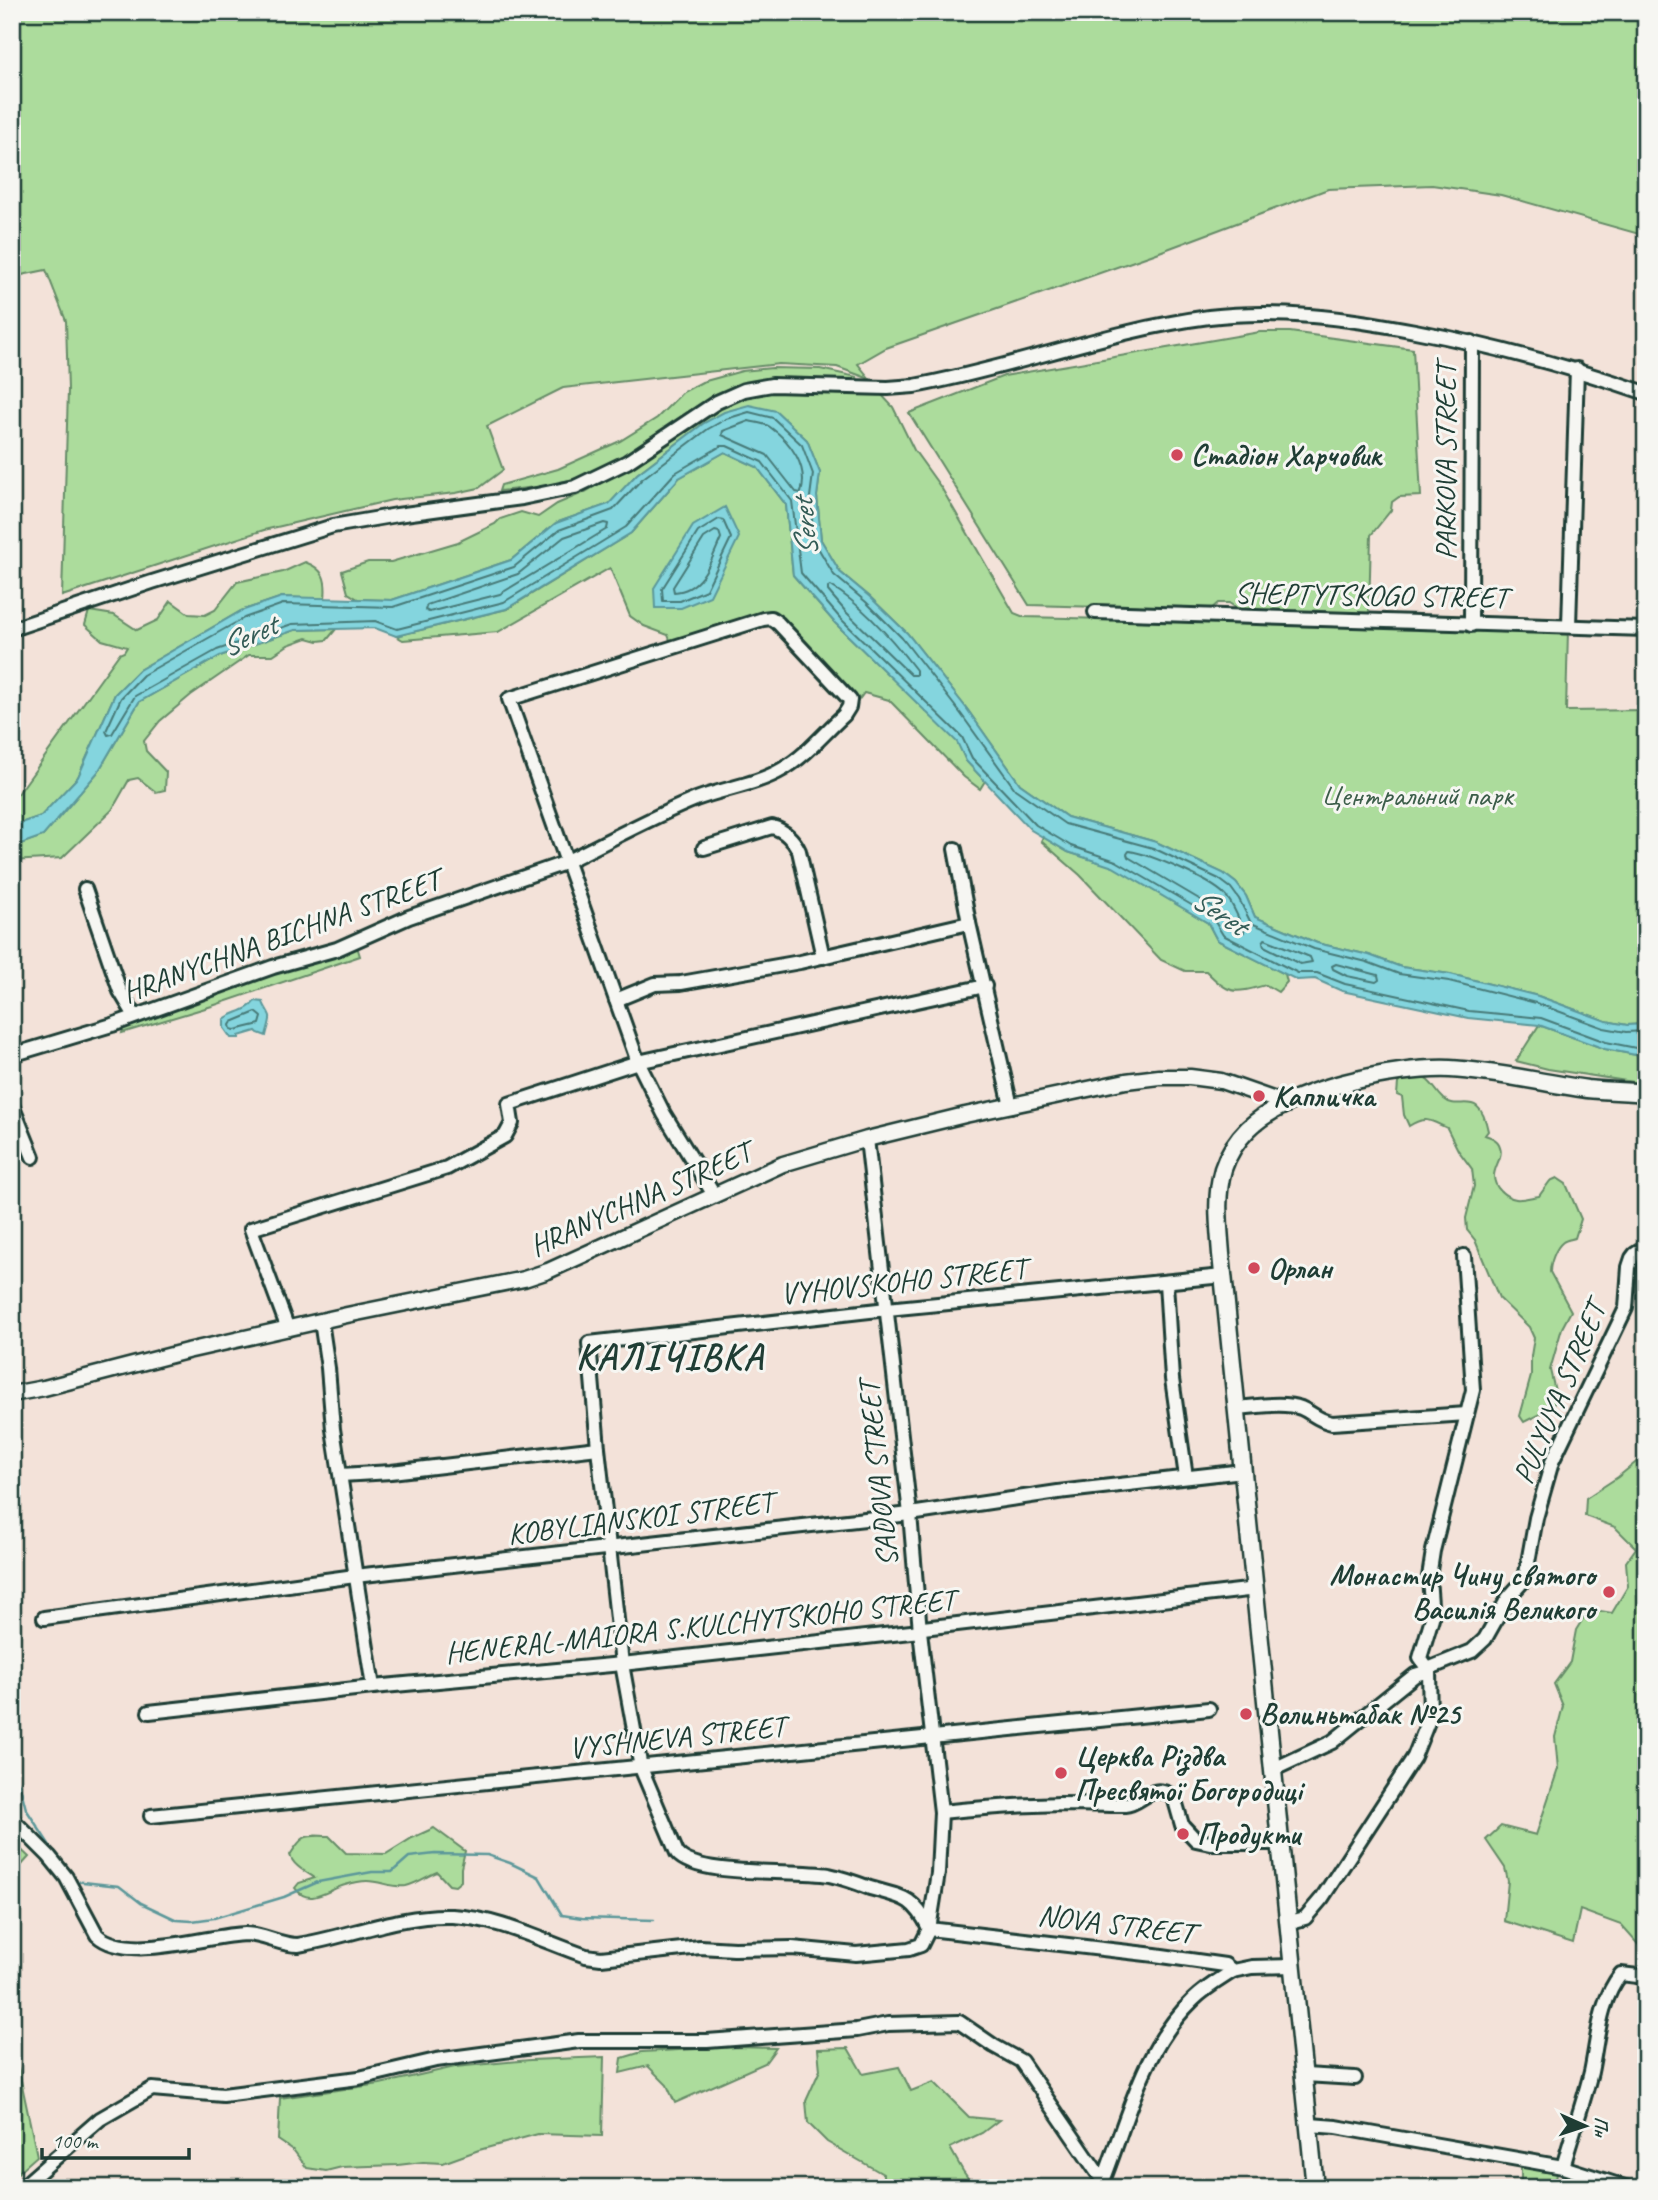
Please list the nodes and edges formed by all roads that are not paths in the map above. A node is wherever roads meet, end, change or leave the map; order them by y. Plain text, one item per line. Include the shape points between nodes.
1 (1472, 342) junction
2 (1577, 369) junction
3 (1646, 393) edge
4 (1096, 612) dead end
5 (1471, 625) junction
6 (1569, 625) junction
7 (1646, 628) edge
8 (12, 629) edge
9 (704, 848) dead end
10 (955, 849) dead end
11 (566, 861) junction
12 (85, 889) dead end
13 (969, 923) junction
14 (823, 957) junction
15 (985, 986) junction
16 (616, 1000) junction
17 (135, 1016) junction
18 (12, 1055) edge
19 (638, 1062) junction
20 (1646, 1093) edge
21 (1287, 1104) junction
22 (12, 1105) edge
23 (1011, 1106) junction
24 (867, 1139) junction
25 (33, 1157) dead end
26 (714, 1195) junction
27 (1646, 1247) edge
28 (1464, 1256) dead end
29 (1223, 1276) junction
30 (1166, 1283) junction
31 (887, 1309) junction
32 (321, 1321) junction
33 (288, 1329) junction
34 (12, 1394) edge
35 (1237, 1408) junction
36 (1467, 1414) junction
37 (598, 1448) junction
38 (1243, 1471) junction
39 (341, 1475) junction
40 (1186, 1477) junction
41 (911, 1514) junction
42 (608, 1549) junction
43 (355, 1576) junction
44 (1256, 1589) junction
45 (44, 1618) dead end
46 (920, 1631) junction
47 (622, 1664) junction
48 (1429, 1671) junction
49 (373, 1687) junction
50 (1209, 1709) dead end
51 (149, 1712) dead end
52 (934, 1738) junction
53 (640, 1768) junction
54 (1274, 1769) junction
55 (942, 1812) junction
56 (151, 1816) dead end
57 (12, 1819) edge
58 (1282, 1843) junction
59 (1290, 1922) junction
60 (929, 1928) junction
61 (1294, 1966) junction
62 (1233, 1971) junction
63 (1646, 1977) edge
64 (1305, 2075) junction
65 (1355, 2078) dead end
66 (1310, 2125) junction
67 (1563, 2167) junction
68 (1103, 2185) edge
69 (21, 2188) edge
70 (1315, 2188) edge
71 (1628, 2188) edge

1 - 2 street
1 - 5 street, PARKOVA STREET
1 - 8 street via 1346,318 1239,315 1144,330 914,386 754,387 717,402 627,462 575,488 332,526
2 - 3 street
2 - 6 street
4 - 5 street, SHEPTYTSKOGO STREET
5 - 6 street, SHEPTYTSKOGO STREET
6 - 7 street, SHEPTYTSKOGO STREET
9 - 14 street via 772,827 791,839 799,851
10 - 13 street
11 - 11 street, HRANYCHNA BICHNA STREET via 509,699 771,618 850,700 844,715 784,769 689,802
11 - 16 street
11 - 17 street, HRANYCHNA BICHNA STREET via 409,916 337,949
12 - 17 street via 120,991
13 - 14 street
13 - 15 street
14 - 16 street via 681,984 655,984
15 - 19 street
15 - 23 street
16 - 19 street
17 - 18 street, HRANYCHNA BICHNA STREET
19 - 26 street
19 - 33 street via 509,1104 512,1119 505,1136 439,1171 251,1229
20 - 21 main road via 1426,1069 1370,1077
21 - 23 street, HRANYCHNA STREET via 1221,1081 1176,1076 1126,1081
21 - 29 main road via 1250,1126 1224,1168 1218,1197
22 - 25 street
23 - 24 street, HRANYCHNA STREET
24 - 26 street, HRANYCHNA STREET via 783,1164
24 - 31 street, SADOVA STREET
26 - 32 street, HRANYCHNA STREET via 536,1275
27 - 48 street, PULYUYA STREET via 1632,1258 1626,1308 1552,1462 1525,1579 1508,1598 1485,1639 1472,1651
28 - 36 street via 1473,1391
29 - 30 street, VYHOVSKOHO STREET
29 - 35 main road
30 - 31 street, VYHOVSKOHO STREET
30 - 40 street via 1172,1379
31 - 37 street, VYHOVSKOHO STREET via 589,1343
31 - 41 street, SADOVA STREET
32 - 33 street, HRANYCHNA STREET
32 - 39 street
33 - 34 street, HRANYCHNA STREET
35 - 36 street via 1302,1408 1332,1423
35 - 38 main road
36 - 48 street via 1429,1577 1432,1618 1420,1658
37 - 39 street
37 - 42 street
38 - 40 street, KOBYLIANSKOI STREET
38 - 44 main road
39 - 43 street
40 - 41 street, KOBYLIANSKOI STREET
41 - 42 street, KOBYLIANSKOI STREET
41 - 46 street, SADOVA STREET
42 - 43 street, KOBYLIANSKOI STREET
42 - 47 street
43 - 45 street, KOBYLIANSKOI STREET
43 - 49 street
44 - 46 street, HENERAL-MAIORA S.KULCHYTSKOHO STREET
44 - 54 main road
46 - 47 street, HENERAL-MAIORA S.KULCHYTSKOHO STREET
46 - 52 street, SADOVA STREET
47 - 49 street, HENERAL-MAIORA S.KULCHYTSKOHO STREET
47 - 53 street
48 - 54 street, PULYUYA STREET via 1415,1675 1332,1742
48 - 59 street via 1430,1717 1414,1757 1322,1898 1305,1918
49 - 51 street, HENERAL-MAIORA S.KULCHYTSKOHO STREET
50 - 52 street, VYSHNEVA STREET
52 - 53 street, VYSHNEVA STREET
52 - 55 street, SADOVA STREET
53 - 56 street, VYSHNEVA STREET
53 - 60 street via 677,1853 687,1861 737,1870 829,1875 908,1900
54 - 58 main road
55 - 58 street via 1060,1804 1129,1805 1161,1791 1174,1797 1182,1825 1196,1840
55 - 60 street, SADOVA STREET
57 - 60 street via 66,1877 97,1935 117,1944 166,1947 247,1934 298,1945 384,1924 452,1916 495,1923 594,1958 700,1947 856,1954 915,1948
58 - 59 main road
59 - 61 main road
60 - 62 street, NOVA STREET via 1155,1955 1225,1965
61 - 62 street, NOVA STREET
61 - 64 main road
62 - 68 street via 1193,2000 1163,2036 1138,2083
63 - 67 street via 1621,1974 1611,1985
64 - 65 street
64 - 66 main road
66 - 67 street
66 - 70 main road
67 - 71 street
68 - 69 street via 1021,2061 959,2022 707,2041 579,2041 436,2060 359,2078 223,2095 152,2089 100,2119

